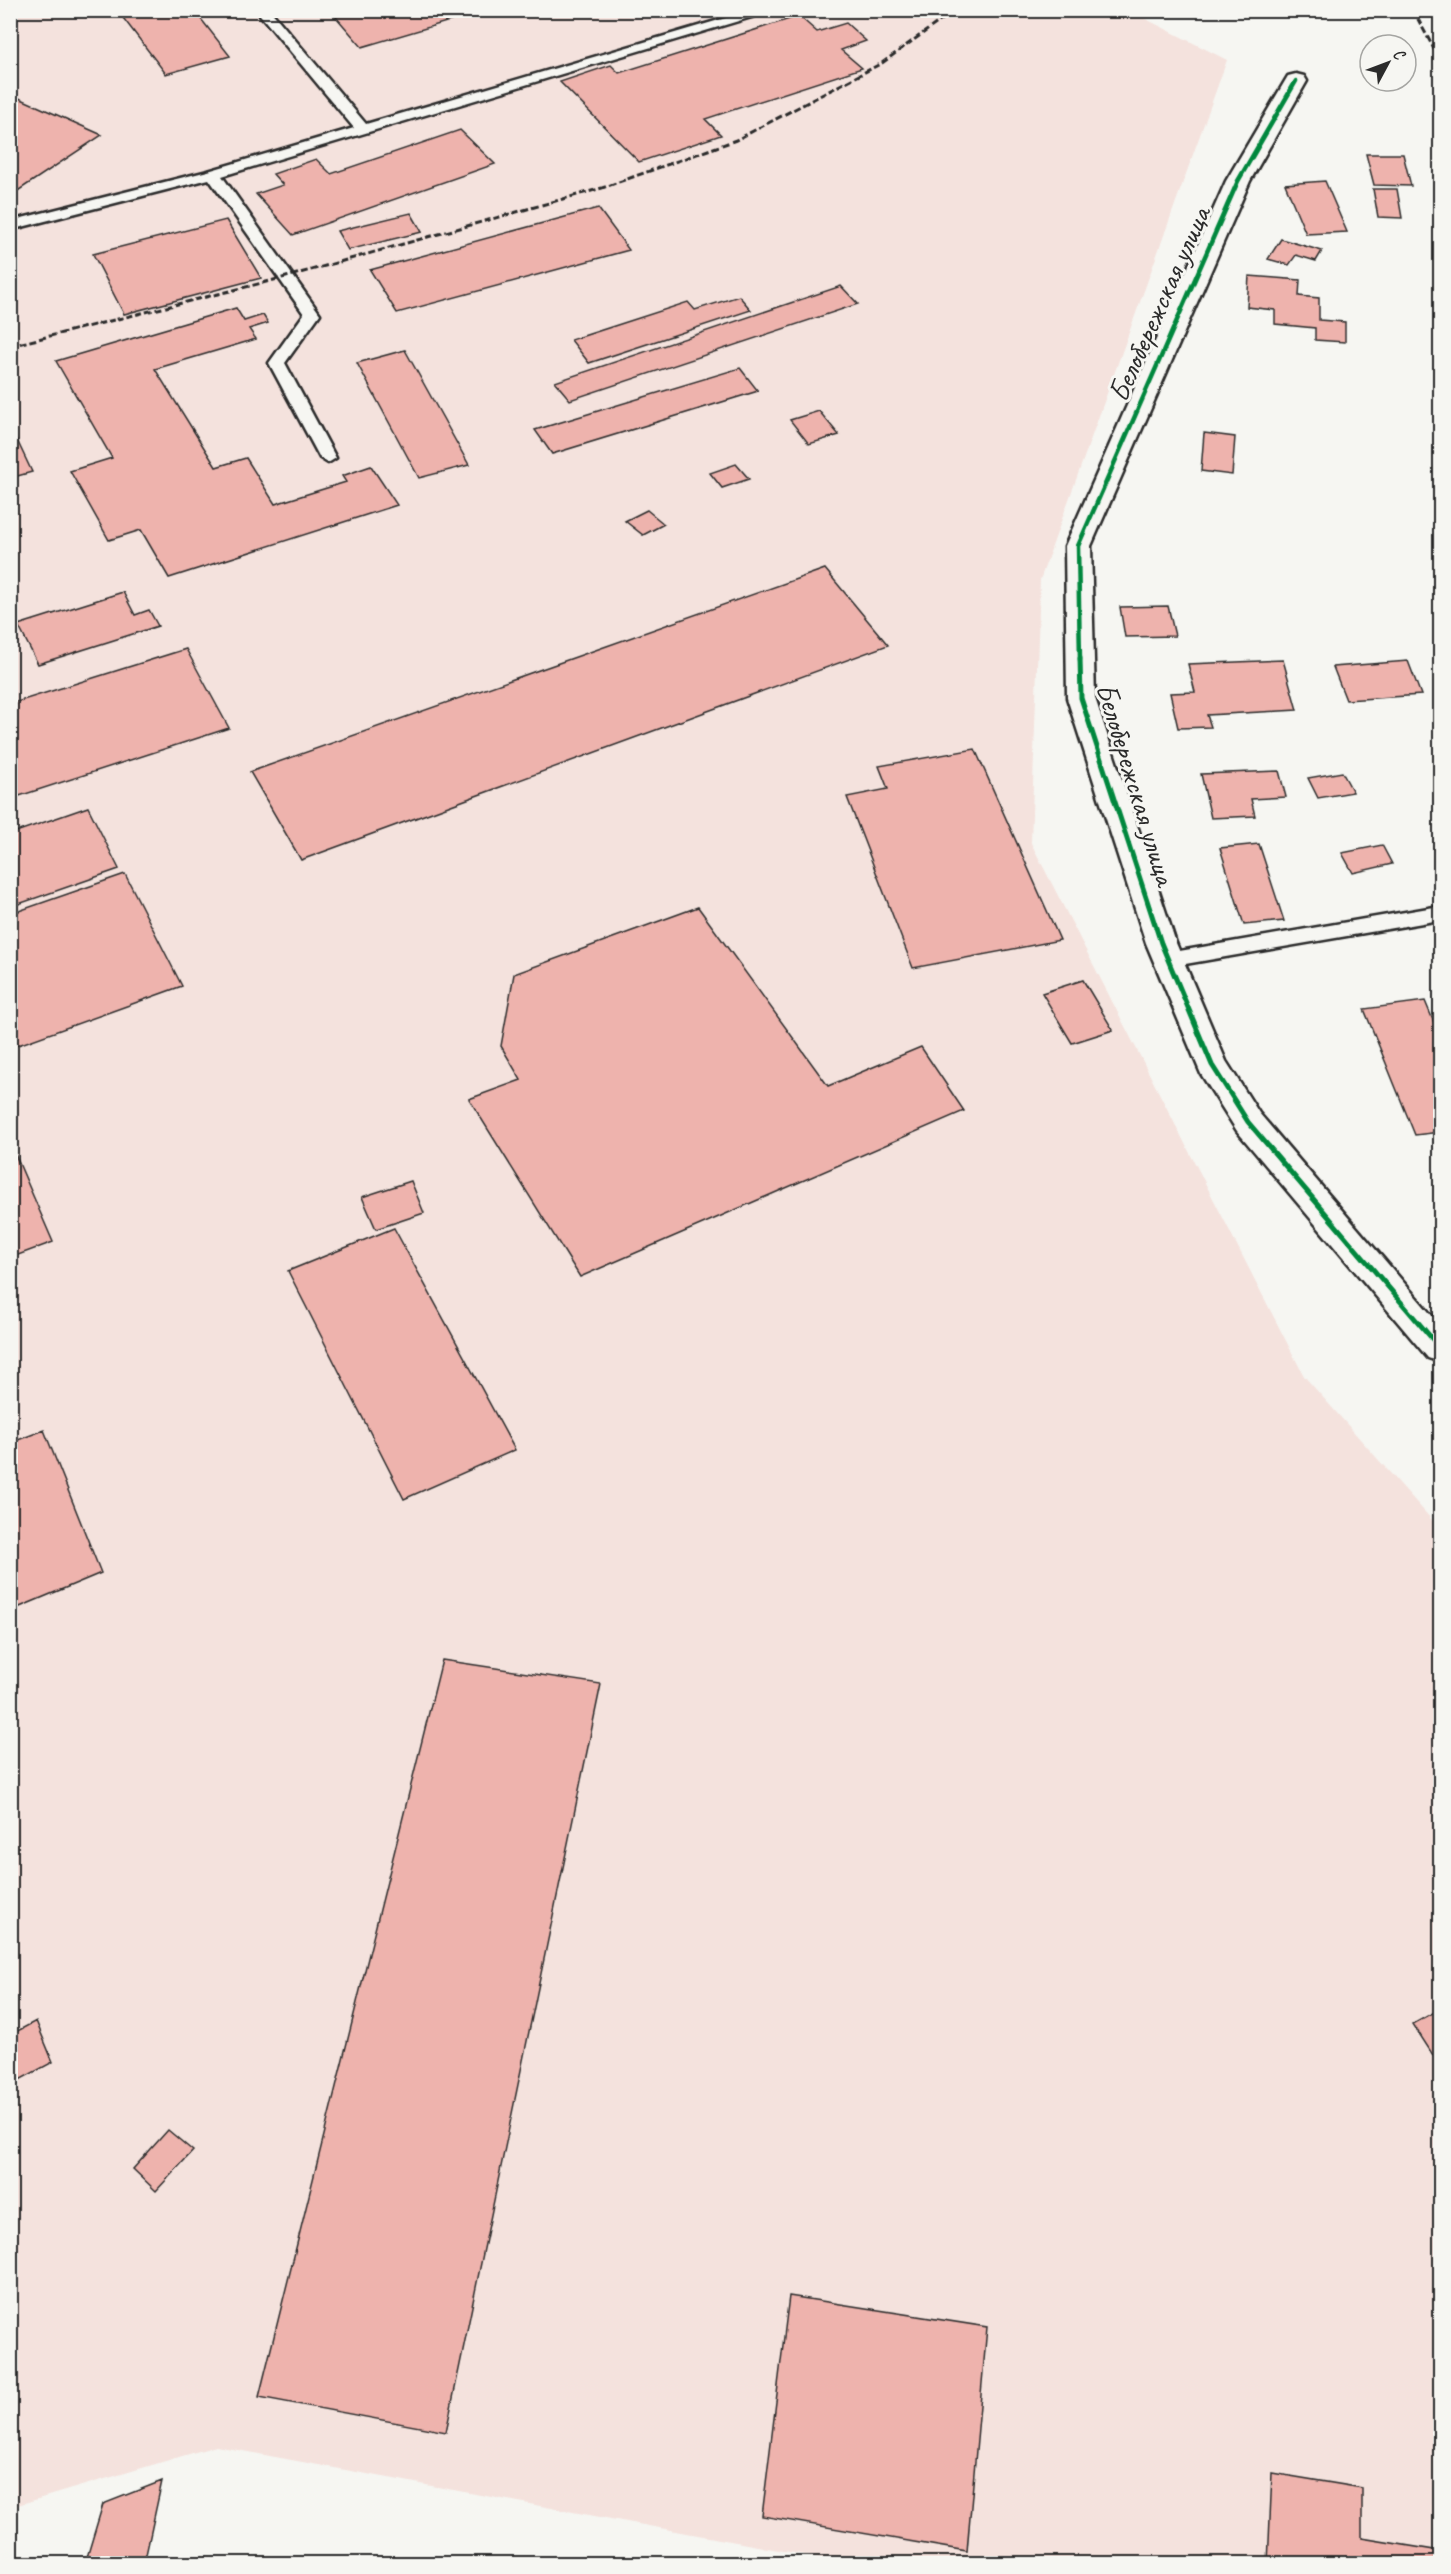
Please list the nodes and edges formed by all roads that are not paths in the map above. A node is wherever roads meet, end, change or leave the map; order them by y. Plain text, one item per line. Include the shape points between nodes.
1 (261, 10) edge
2 (769, 10) edge
3 (1296, 81) dead end
4 (363, 130) junction
5 (213, 174) junction
6 (10, 226) edge
7 (328, 458) dead end
8 (1440, 913) edge
9 (1168, 960) junction
10 (1440, 1348) edge

1 - 4 lane
2 - 4 lane
3 - 9 street, Белобережская улица via 1238,181 1078,546 1081,698
4 - 5 lane
5 - 6 lane
5 - 7 lane via 312,314 277,363
8 - 9 lane
9 - 10 street, Белобережская улица via 1212,1065 1248,1122

